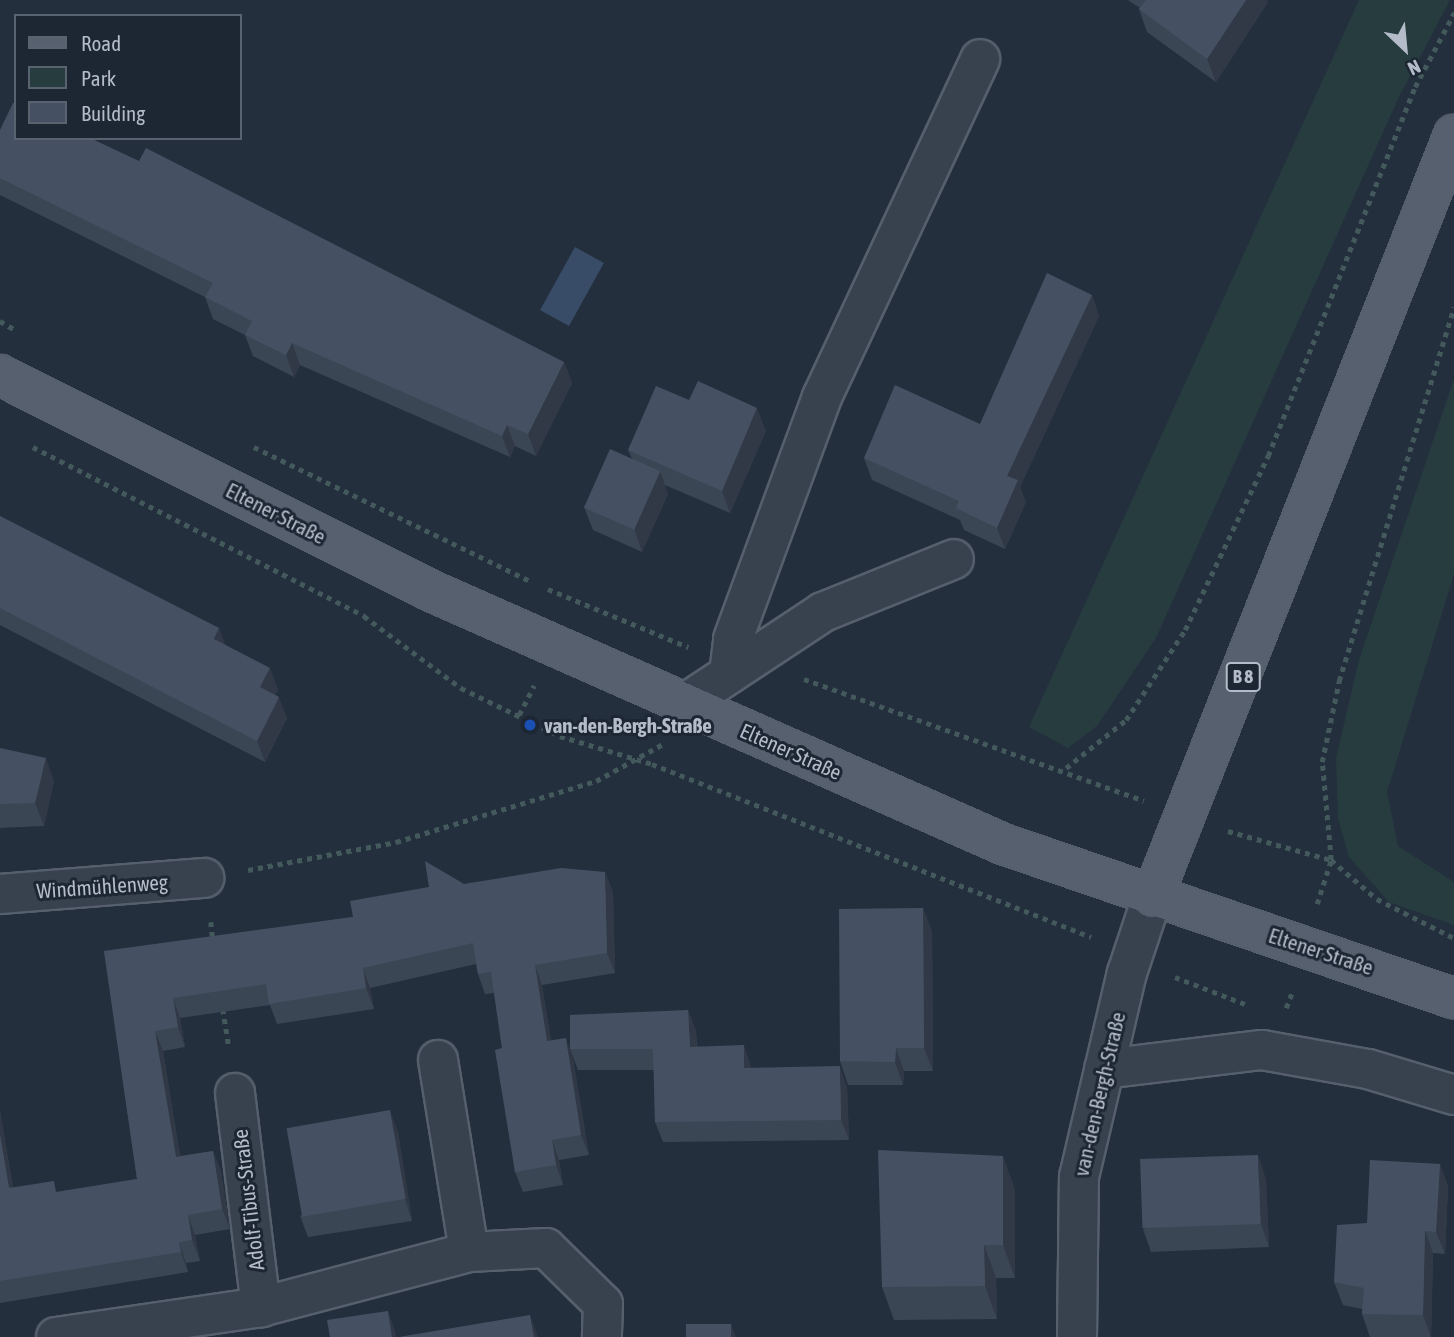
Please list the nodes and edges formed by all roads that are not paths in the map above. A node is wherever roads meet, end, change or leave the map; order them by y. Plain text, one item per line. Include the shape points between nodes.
1 (980, 59) dead end
2 (1454, 135) edge
3 (0, 375) edge
4 (954, 559) dead end
5 (733, 667) junction
6 (698, 711) junction
7 (204, 878) road end
8 (0, 894) edge
9 (1152, 898) junction
10 (1454, 998) edge
11 (438, 1060) dead end
12 (1104, 1069) junction
13 (236, 1093) road end
14 (1454, 1096) edge
15 (469, 1252) junction
16 (261, 1307) junction
17 (56, 1337) edge
18 (602, 1337) edge
19 (1077, 1337) edge

1 - 5 street via 822,397 752,584
2 - 9 main road, B 8
3 - 6 main road, Eltener Straße via 429,590
4 - 5 street via 872,587
5 - 6 street
6 - 9 main road, Eltener Straße via 1003,844
7 - 8 street, Windmühlenweg
9 - 10 main road, Eltener Straße
9 - 12 street, van-den-Bergh-Straße
11 - 15 street
12 - 14 street via 1262,1050 1368,1069
12 - 19 street, van-den-Bergh-Straße via 1079,1177
13 - 16 street, Adolf-Tibus-Straße
15 - 16 street
15 - 18 street via 546,1248 603,1304
16 - 17 street

